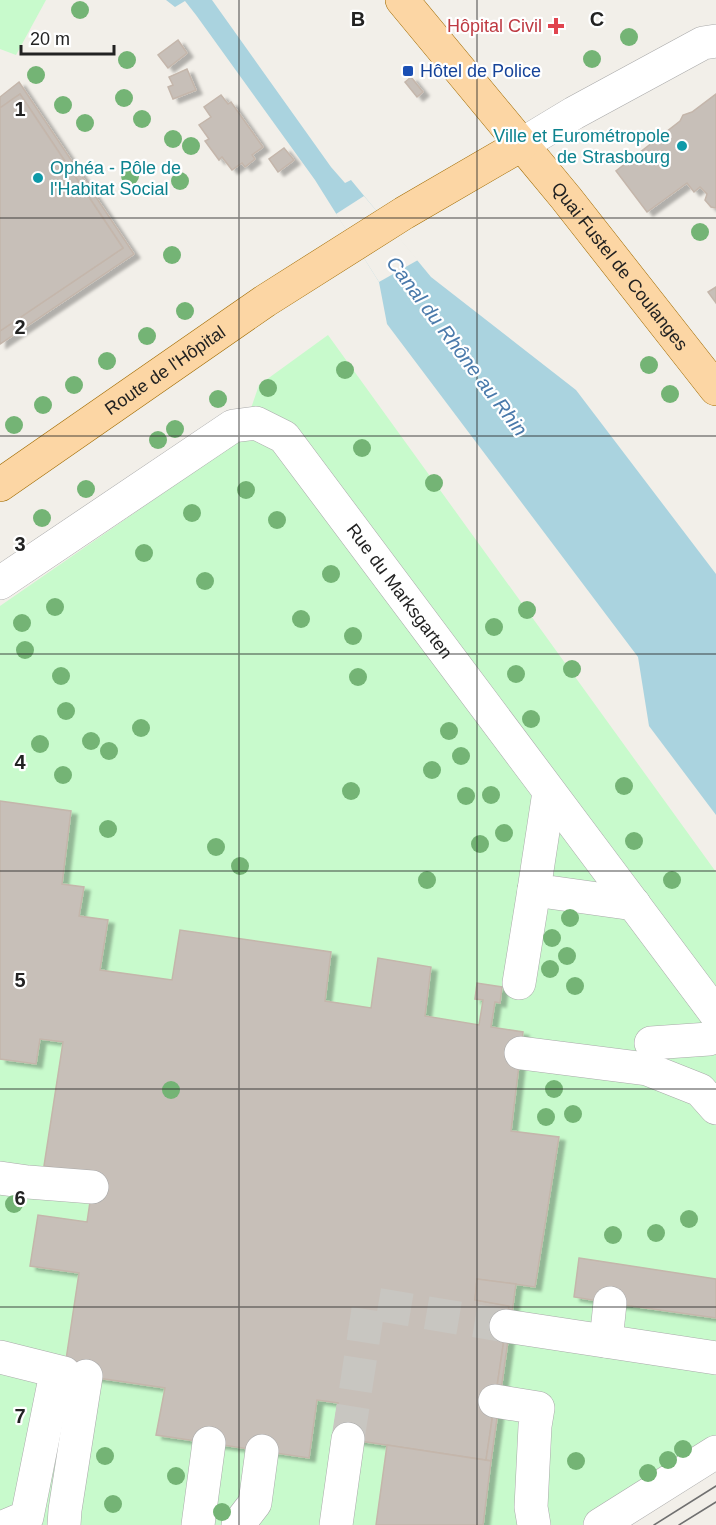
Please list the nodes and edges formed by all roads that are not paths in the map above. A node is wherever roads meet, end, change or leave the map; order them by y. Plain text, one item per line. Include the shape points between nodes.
1 (402, 0) edge
2 (716, 41) edge
3 (521, 145) junction
4 (716, 389) edge
5 (0, 485) edge
6 (0, 584) edge
7 (549, 792) junction
8 (534, 890) junction
9 (634, 904) junction
10 (519, 983) dead end
11 (716, 1014) edge
12 (716, 1035) edge
13 (651, 1043) dead end
14 (520, 1053) dead end
15 (716, 1108) edge
16 (0, 1178) edge
17 (92, 1187) dead end
18 (610, 1303) dead end
19 (506, 1326) tunnel mouth
20 (606, 1341) junction
21 (0, 1357) edge
22 (716, 1358) edge
23 (67, 1379) junction
24 (493, 1411) dead end
25 (348, 1439) tunnel mouth
26 (209, 1443) dead end
27 (262, 1451) dead end
28 (716, 1452) edge
29 (8, 1525) edge
30 (64, 1525) edge
31 (198, 1525) edge
32 (238, 1525) edge
33 (336, 1525) edge
34 (534, 1525) edge
35 (600, 1525) edge

1 - 3 main road, Quai Fustel de Coulanges
2 - 3 street via 703,43
3 - 4 main road, Quai Fustel de Coulanges
3 - 5 main road, Route de l'Hôpital via 249,311
6 - 7 street, Rue du Marksgarten via 234,426 256,423 284,436
7 - 8 street
7 - 9 street, Rue du Marksgarten
8 - 9 street
8 - 10 street
9 - 11 street, Rue du Marksgarten
12 - 13 street via 709,1040
14 - 15 street via 647,1069 700,1090
16 - 17 street
18 - 20 street
19 - 20 street
20 - 22 street
21 - 23 street
23 - 29 street via 27,1517
23 - 30 street
24 - 34 street via 538,1407 531,1507
25 - 33 street
26 - 31 street
27 - 32 street via 255,1503
28 - 35 street

